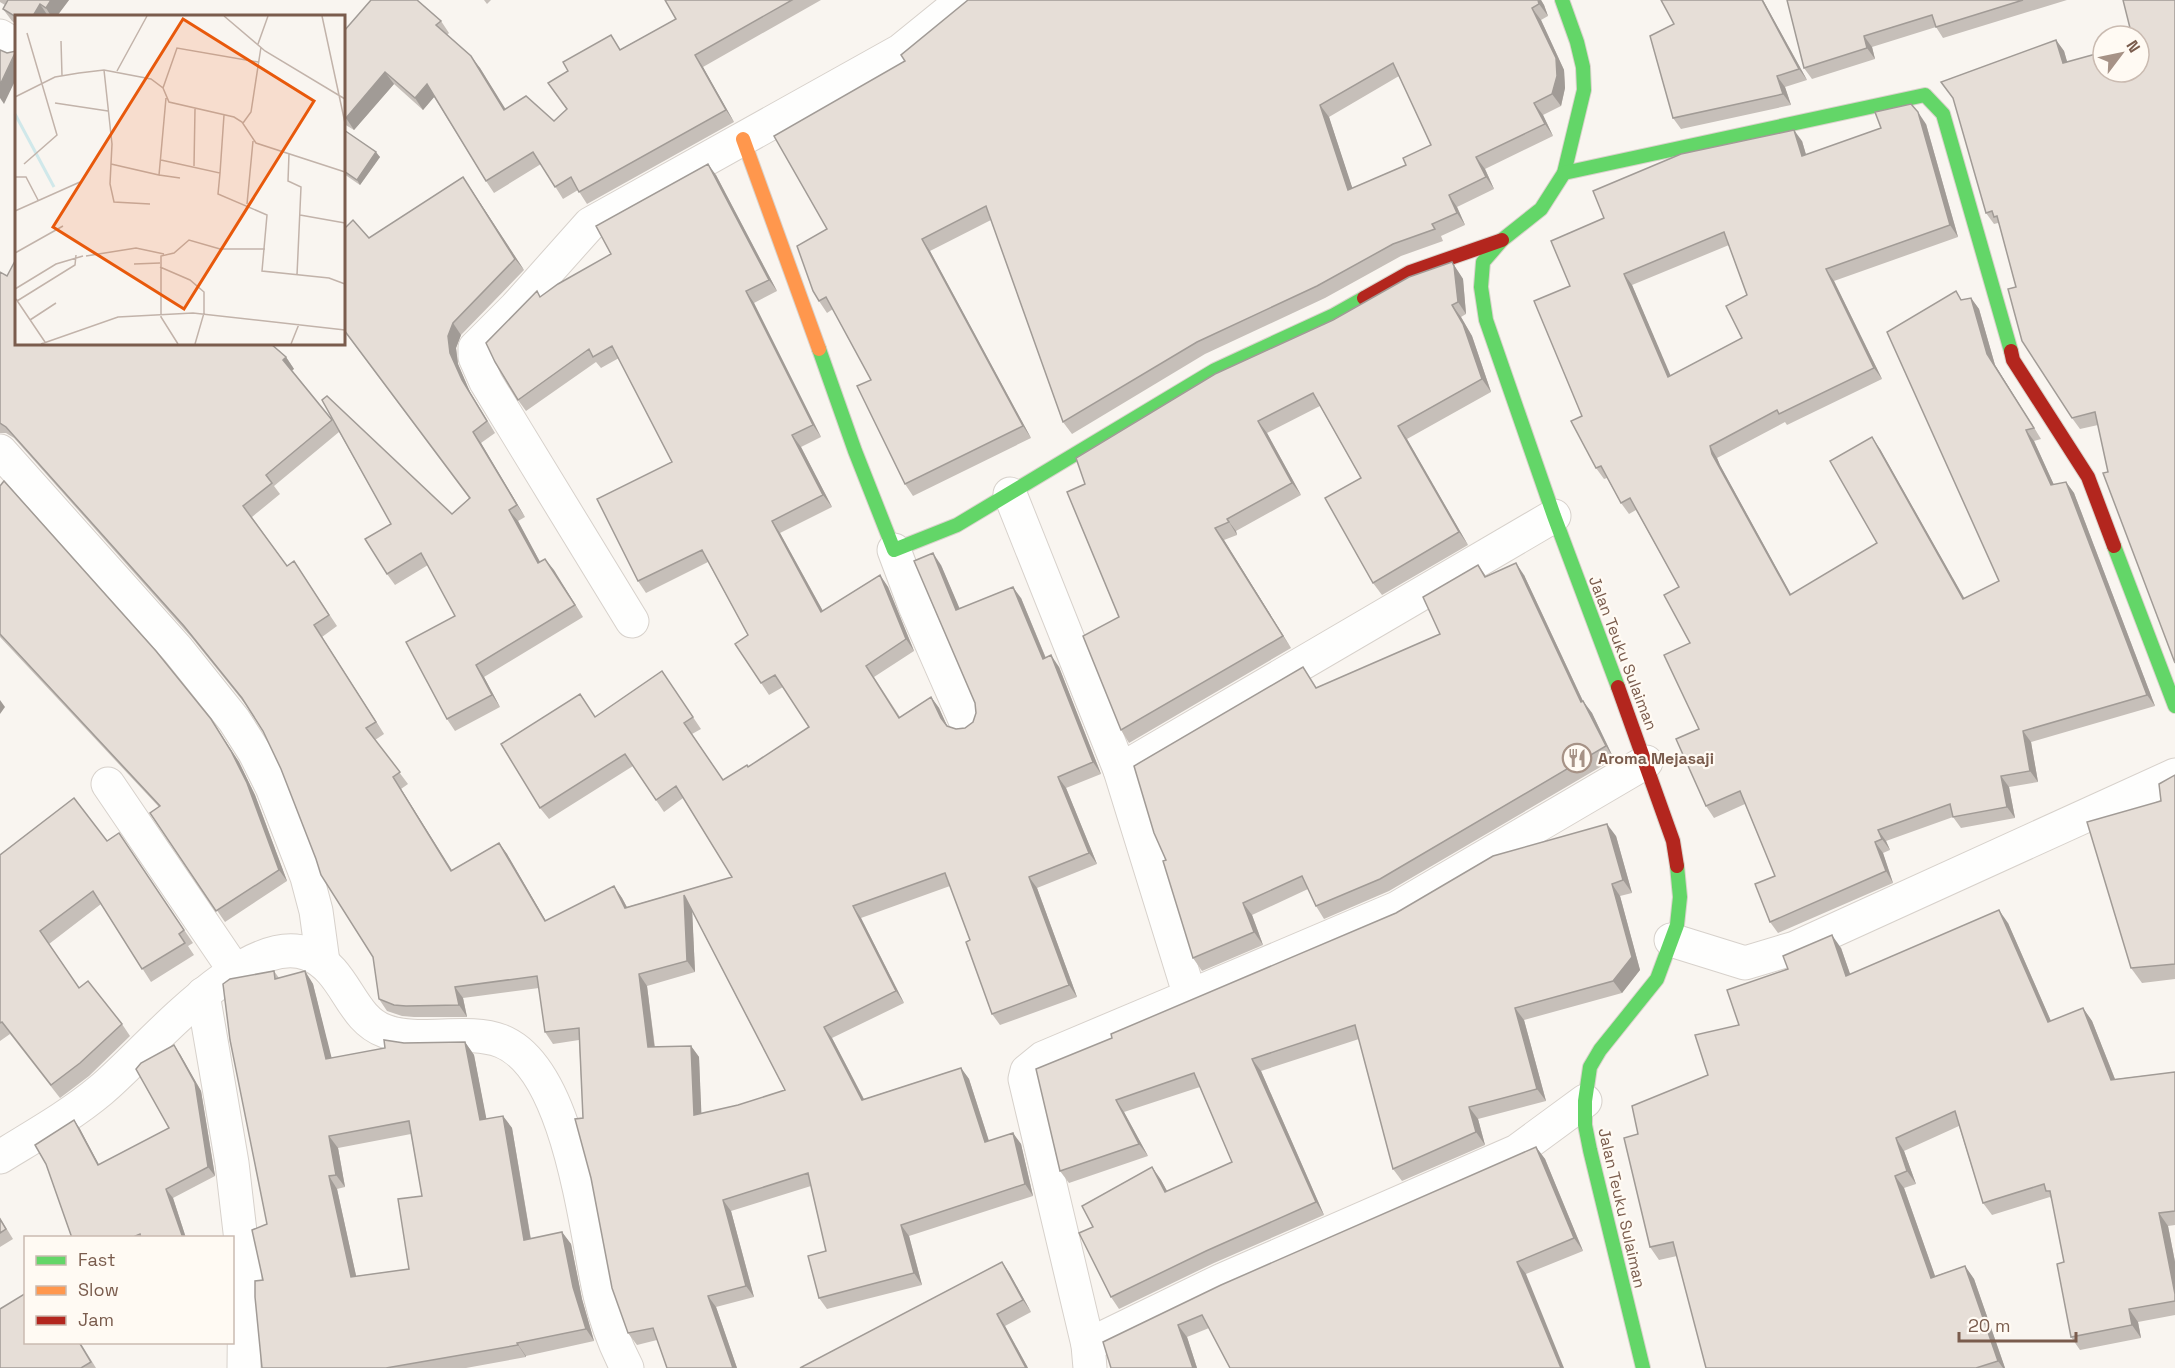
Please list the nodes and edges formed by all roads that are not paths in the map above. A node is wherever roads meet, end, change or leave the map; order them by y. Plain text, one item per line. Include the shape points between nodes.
1 (963, 0) edge
2 (1562, 0) edge
3 (0, 36) edge
4 (15, 45) edge
5 (743, 139) junction
6 (1564, 173) junction
7 (1502, 240) junction
8 (0, 451) edge
9 (1010, 494) junction
10 (1554, 516) junction
11 (894, 550) junction
12 (632, 621) dead end
13 (2175, 706) edge
14 (966, 722) dead end
15 (1646, 762) junction
16 (1120, 770) junction
17 (2175, 775) edge
18 (108, 784) dead end
19 (1671, 940) junction
20 (322, 962) junction
21 (235, 971) junction
22 (203, 994) junction
23 (1191, 996) junction
24 (1585, 1101) junction
25 (0, 1157) edge
26 (1089, 1357) edge
27 (244, 1368) edge
28 (627, 1368) edge
29 (1643, 1368) edge

1 - 5 street via 900,51
2 - 6 street, Jalan Teuku Sulaiman via 1577,42 1584,90
3 - 4 street
5 - 11 street
5 - 12 street via 590,224 475,348 486,382
6 - 7 street, Jalan Teuku Sulaiman via 1541,209
6 - 13 street via 1925,95 1943,114 2013,360 2088,477
7 - 9 street via 1410,272 1334,315 1215,370
7 - 10 street, Jalan Teuku Sulaiman via 1482,262 1486,320
8 - 20 street via 178,650 239,728 272,787 307,877
9 - 11 street via 957,525
9 - 16 street
10 - 15 street, Jalan Teuku Sulaiman
10 - 16 street
11 - 14 street
15 - 19 street, Jalan Teuku Sulaiman via 1673,841 1677,865 1680,897
15 - 23 street via 1396,908
16 - 23 street
17 - 19 street via 1795,948 1745,963
18 - 21 street
19 - 24 street, Jalan Teuku Sulaiman via 1657,979 1590,1067
20 - 21 street via 291,950 259,958
20 - 28 street via 337,975 363,1016 374,1026 404,1036 501,1041 528,1062 544,1083 561,1118 600,1297
21 - 22 street
22 - 25 street via 100,1091
22 - 27 street via 232,1163 245,1275
23 - 26 street via 1042,1058 1024,1079
24 - 26 street via 1517,1151 1222,1280
24 - 29 street, Jalan Teuku Sulaiman via 1590,1150

